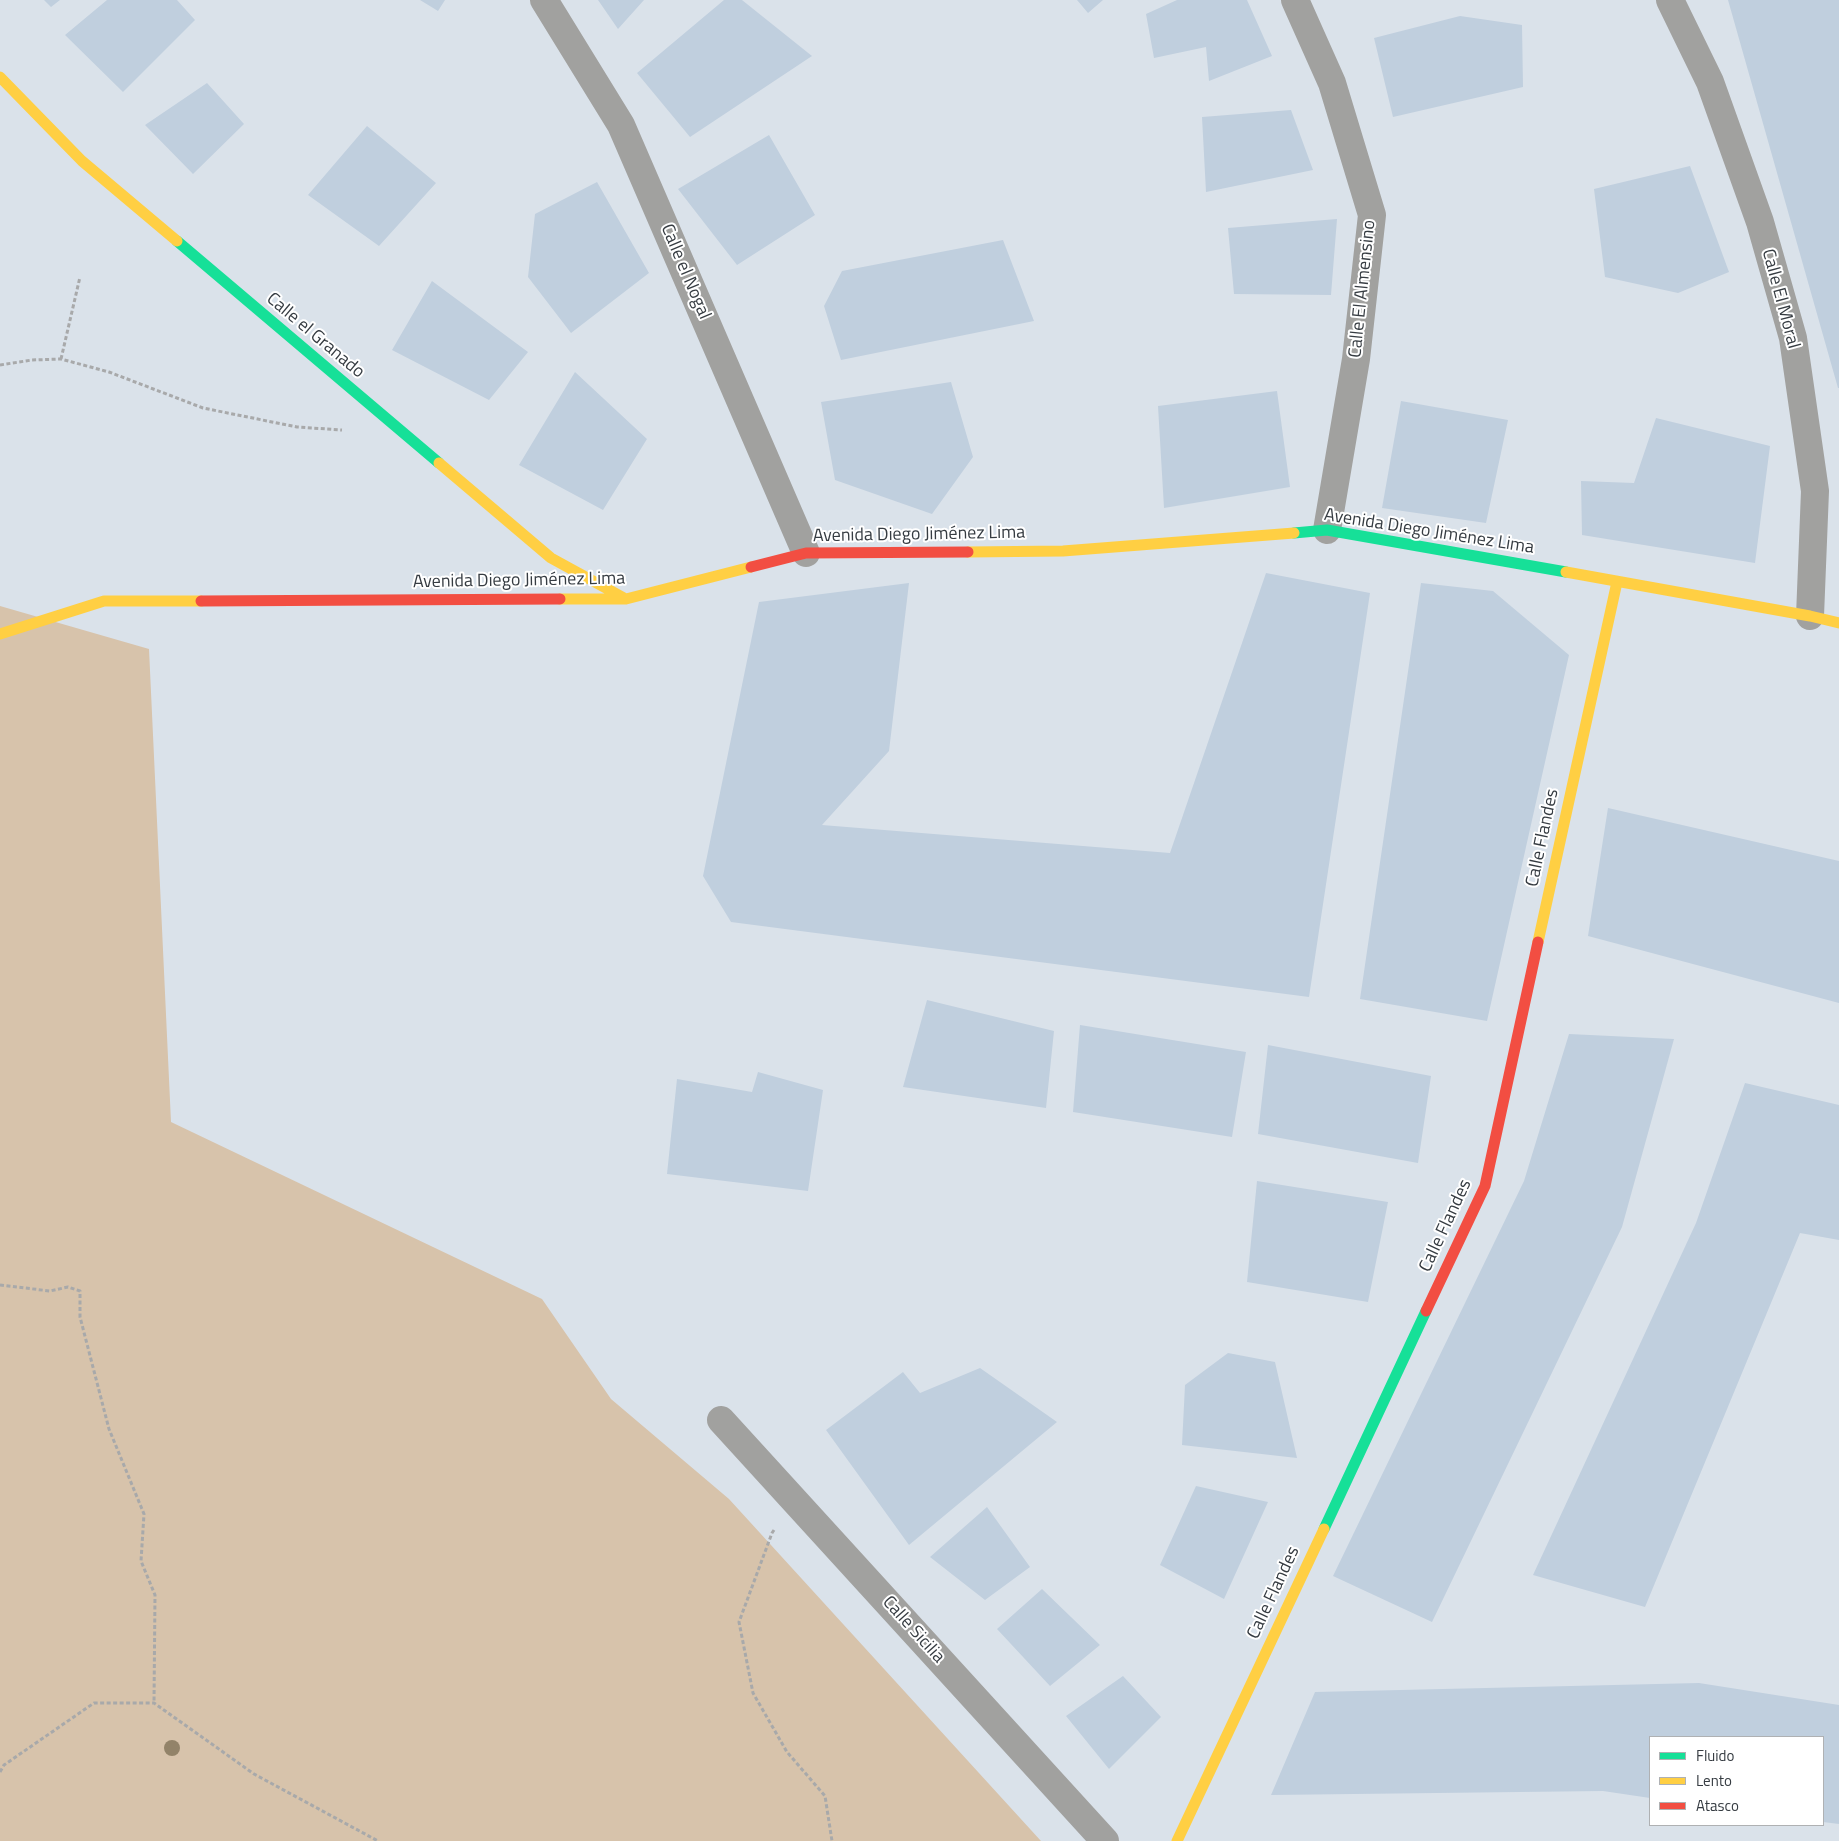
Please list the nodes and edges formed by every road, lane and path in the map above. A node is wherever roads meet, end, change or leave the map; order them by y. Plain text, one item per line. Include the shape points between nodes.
1 (544, 0) edge
2 (1295, 0) edge
3 (1670, 0) edge
4 (0, 77) edge
5 (80, 277) dead end
6 (61, 359) junction
7 (0, 365) edge
8 (381, 414) junction
9 (1327, 530) junction
10 (806, 553) junction
11 (1617, 582) junction
12 (626, 598) junction
13 (1810, 616) junction
14 (1839, 623) edge
15 (0, 634) edge
16 (0, 1285) edge
17 (721, 1420) dead end
18 (799, 1505) junction
19 (154, 1703) junction
20 (0, 1772) edge
21 (378, 1841) edge
22 (832, 1841) edge
23 (1106, 1841) edge
24 (1177, 1841) edge

1 - 10 street, Calle el Nogal via 622,125
2 - 9 street, Calle El Almensino via 1332,83 1372,215 1356,359
3 - 13 street, Calle El Moral via 1710,82 1760,222 1793,338 1815,491
4 - 8 street, Calle el Granado via 82,161
5 - 6 path
6 - 7 path
6 - 8 path via 109,372 203,408 297,427 356,429 375,421
8 - 12 street, Calle el Granado via 551,558
9 - 10 street, Avenida Diego Jiménez Lima via 1063,551
9 - 11 street, Avenida Diego Jiménez Lima
10 - 12 street, Avenida Diego Jiménez Lima
11 - 13 street, Avenida Diego Jiménez Lima
11 - 24 street, Calle Flandes via 1485,1186
12 - 15 street, Avenida Diego Jiménez Lima via 104,601
13 - 14 street, Avenida Diego Jiménez Lima
16 - 19 path via 50,1291 68,1287 80,1291 80,1317 109,1429 144,1514 141,1561 155,1595
17 - 18 street, Calle Sicilia
18 - 22 path via 772,1532 739,1622 753,1693 787,1752 824,1796
18 - 23 street, Calle Sicilia
19 - 20 path via 94,1703 4,1765
19 - 21 path via 254,1774

